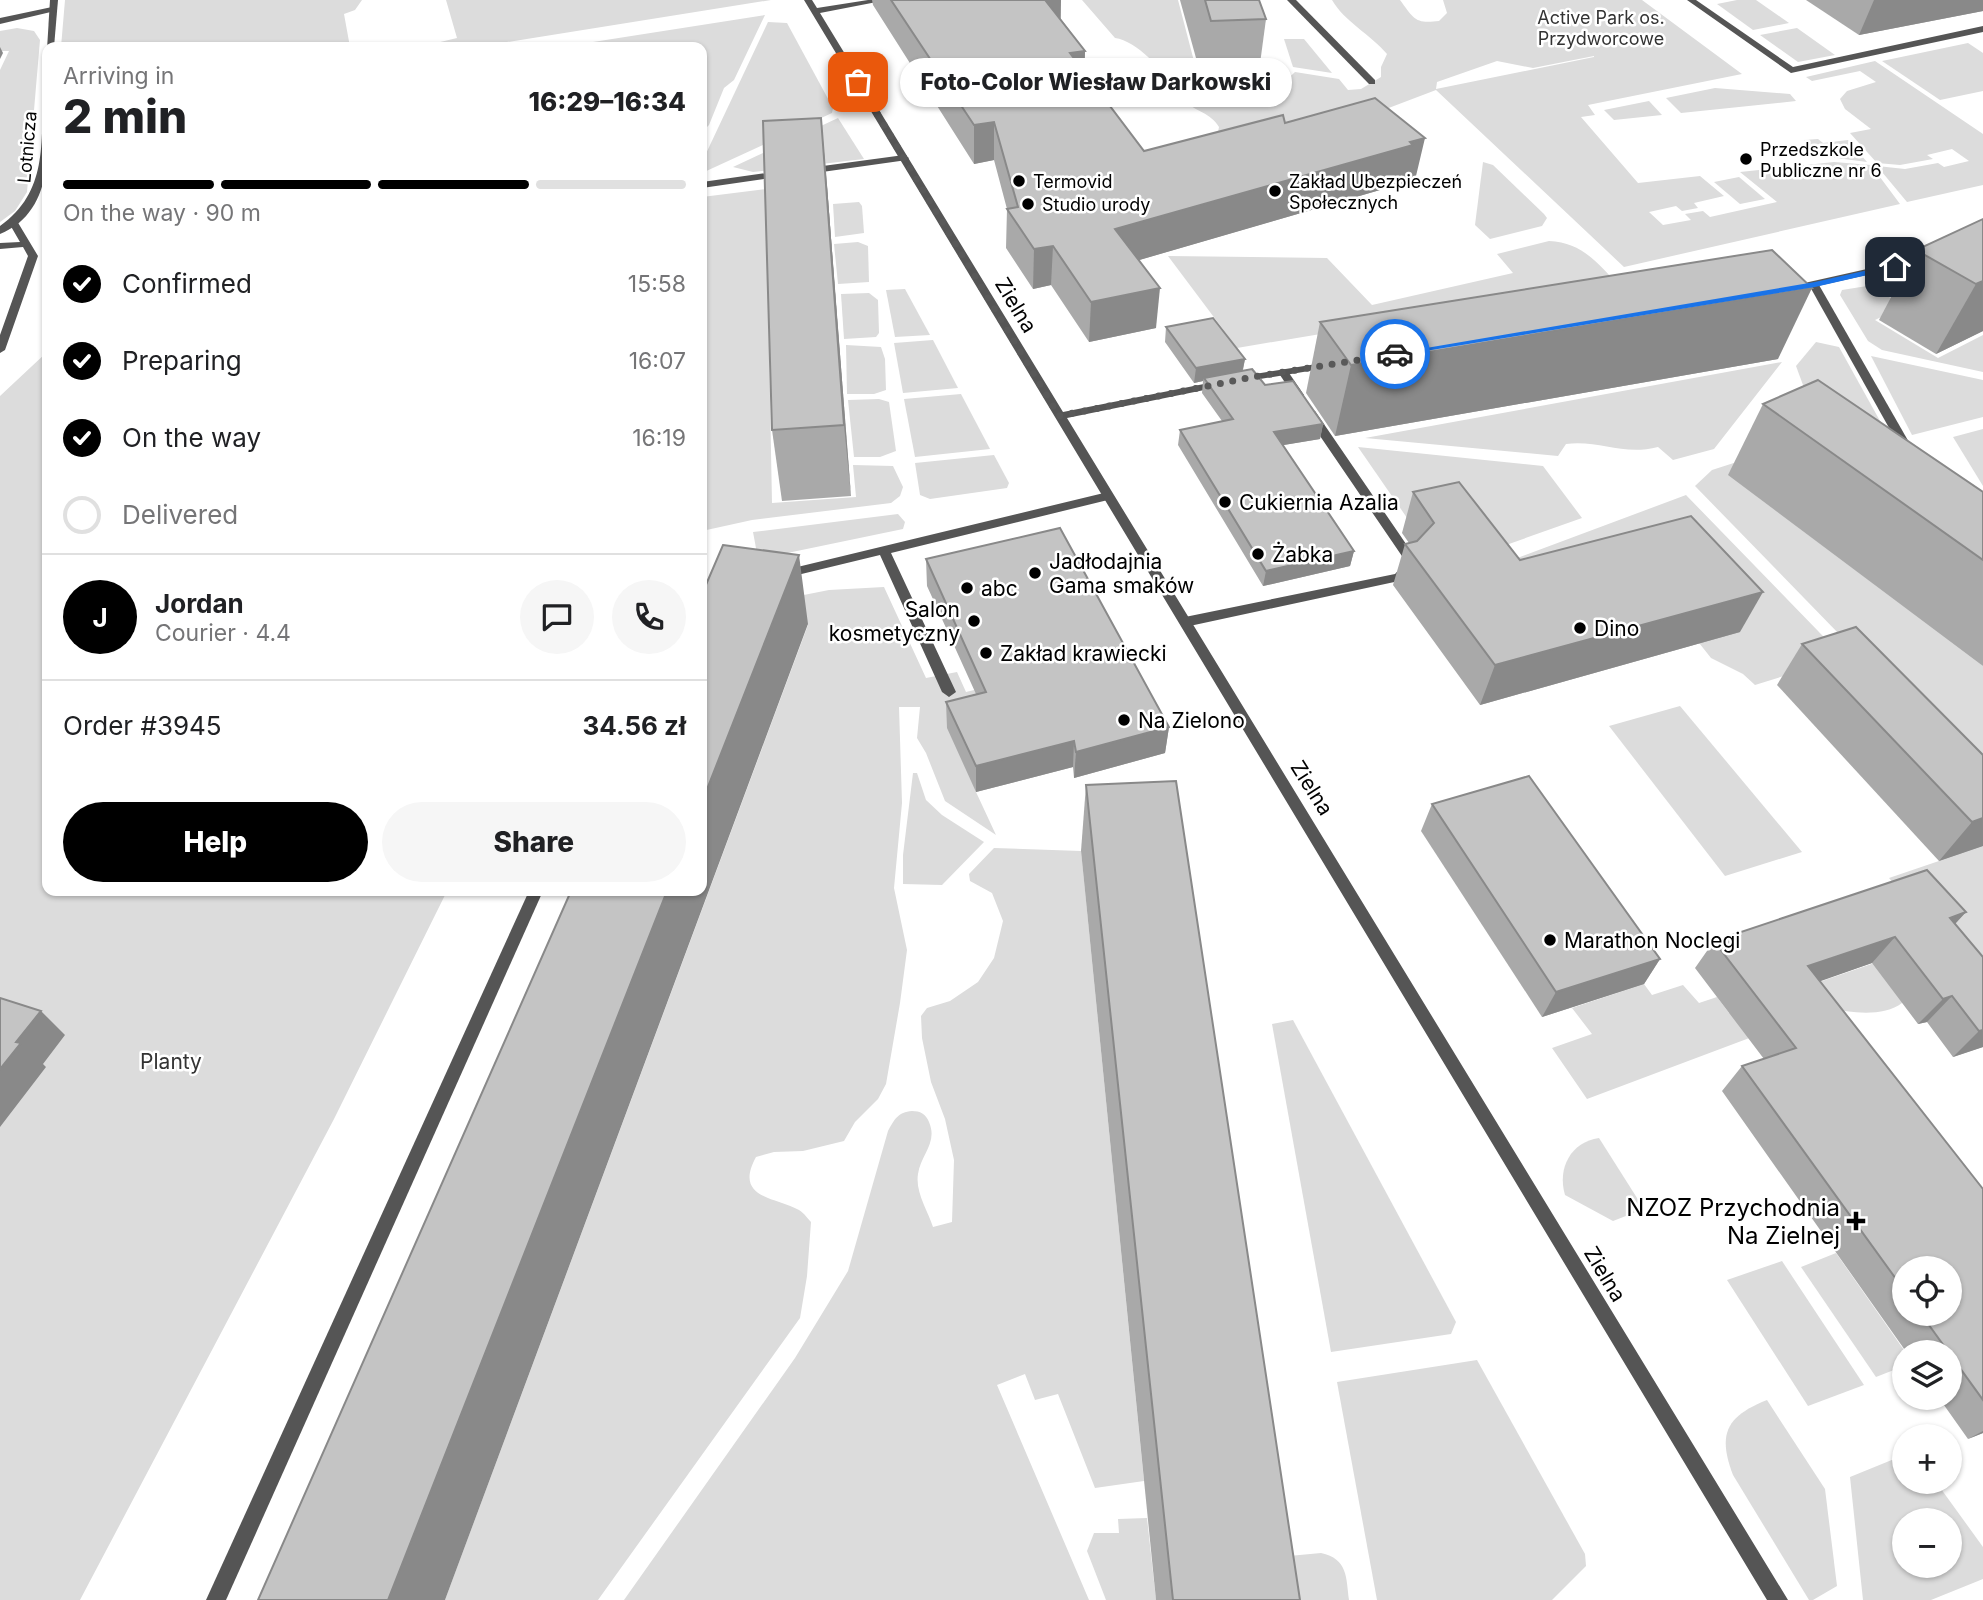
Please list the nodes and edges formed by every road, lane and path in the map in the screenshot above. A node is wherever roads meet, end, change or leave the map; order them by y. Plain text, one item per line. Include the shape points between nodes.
1 (883, 0) edge
2 (1291, 0) edge
3 (1691, 0) edge
4 (53, 5) edge
5 (812, 5) edge
6 (0, 21) edge
7 (1983, 29) edge
8 (50, 42) edge
9 (1791, 70) junction
10 (1800, 78) dead end
11 (1372, 82) dead end
12 (904, 158) junction
13 (42, 168) edge
14 (707, 183) edge
15 (14, 223) junction
16 (0, 231) edge
17 (27, 244) junction
18 (0, 246) edge
19 (1935, 255) edge
20 (1815, 285) junction
21 (1773, 292) edge
22 (0, 350) edge
23 (1336, 363) edge
24 (1283, 372) junction
25 (1059, 416) junction
26 (1916, 466) edge
27 (1108, 496) junction
28 (884, 551) junction
29 (772, 578) edge
30 (1185, 622) junction
31 (949, 692) dead end
32 (534, 896) edge
33 (216, 1600) edge
34 (1778, 1600) edge

1 - 5 street
2 - 11 street
3 - 9 street
4 - 6 street
4 - 8 street
5 - 12 street, Zielna
7 - 9 street
9 - 10 street
12 - 14 street
12 - 25 street, Zielna
13 - 15 street, Lotnicza via 41,183 29,209
15 - 16 street, Lotnicza
15 - 17 street
17 - 18 street
17 - 22 street via 33,256
19 - 20 street
20 - 21 street
20 - 26 street
23 - 24 street
24 - 25 street
24 - 30 street via 1413,564 1399,577
25 - 27 street, Zielna
27 - 28 street
27 - 30 street, Zielna
28 - 29 street
28 - 31 street
30 - 34 street, Zielna
32 - 33 street

